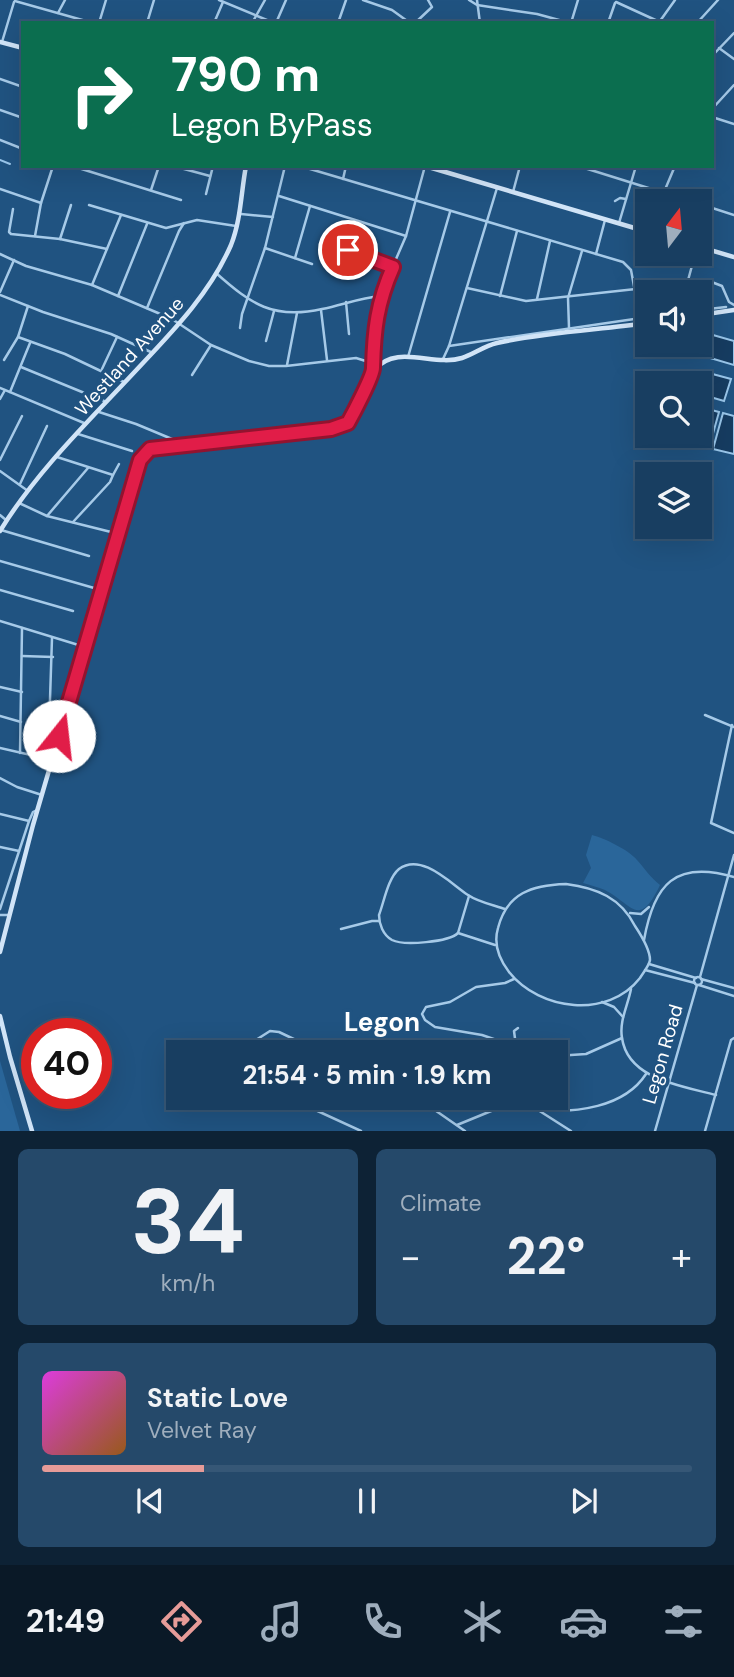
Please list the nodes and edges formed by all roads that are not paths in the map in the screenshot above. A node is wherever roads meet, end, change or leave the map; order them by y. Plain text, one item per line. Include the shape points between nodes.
1 (15, 0) edge
2 (65, 0) edge
3 (106, 0) edge
4 (154, 0) edge
5 (265, 0) edge
6 (286, 0) edge
7 (346, 0) edge
8 (363, 0) edge
9 (428, 0) edge
10 (469, 0) edge
11 (578, 0) edge
12 (676, 0) edge
13 (718, 0) edge
14 (221, 1) edge
15 (616, 1) edge
16 (477, 2) edge
17 (58, 13) junction
18 (256, 16) junction
19 (86, 21) edge
20 (100, 21) edge
21 (148, 21) edge
22 (215, 21) edge
23 (253, 21) edge
24 (270, 21) edge
25 (276, 21) edge
26 (339, 21) edge
27 (407, 21) edge
28 (417, 21) edge
29 (480, 21) edge
30 (562, 21) edge
31 (571, 21) edge
32 (609, 21) edge
33 (659, 21) edge
34 (662, 21) edge
35 (699, 21) edge
36 (734, 33) edge
37 (1, 42) edge
38 (21, 47) edge
39 (719, 48) junction
40 (714, 54) edge
41 (734, 59) edge
42 (0, 79) edge
43 (734, 85) edge
44 (21, 86) edge
45 (714, 107) edge
46 (0, 110) edge
47 (21, 117) edge
48 (714, 118) edge
49 (734, 124) edge
50 (0, 141) edge
51 (21, 148) edge
52 (52, 168) edge
53 (85, 168) edge
54 (158, 168) edge
55 (180, 168) edge
56 (212, 168) edge
57 (246, 168) edge
58 (285, 168) edge
59 (307, 168) edge
60 (346, 168) edge
61 (424, 168) edge
62 (432, 168) edge
63 (519, 168) edge
64 (585, 168) edge
65 (600, 168) edge
66 (635, 168) edge
67 (674, 168) edge
68 (599, 172) junction
69 (210, 176) junction
70 (343, 179) junction
71 (631, 182) junction
72 (497, 188) junction
73 (0, 189) edge
74 (651, 189) edge
75 (665, 189) edge
76 (151, 190) junction
77 (513, 192) junction
78 (206, 194) dead end
79 (278, 196) junction
80 (626, 199) junction
81 (181, 200) dead end
82 (615, 201) dead end
83 (415, 202) junction
84 (41, 203) junction
85 (71, 205) dead end
86 (89, 205) dead end
87 (310, 206) junction
88 (712, 208) edge
89 (12, 209) dead end
90 (450, 212) junction
91 (238, 214) junction
92 (121, 215) junction
93 (734, 215) edge
94 (273, 217) junction
95 (605, 219) junction
96 (486, 222) junction
97 (148, 223) junction
98 (184, 223) junction
99 (619, 223) junction
100 (174, 226) junction
101 (236, 226) junction
102 (635, 228) edge
103 (179, 230) junction
104 (517, 231) junction
105 (35, 236) junction
106 (406, 236) junction
107 (61, 239) junction
108 (550, 241) junction
109 (322, 243) dead end
110 (265, 248) junction
111 (107, 249) junction
112 (582, 251) junction
113 (712, 251) edge
114 (0, 254) edge
115 (596, 254) junction
116 (734, 257) edge
117 (295, 258) junction
118 (13, 260) junction
119 (312, 264) dead end
120 (393, 267) junction
121 (215, 273) junction
122 (712, 282) edge
123 (92, 285) junction
124 (635, 286) edge
125 (467, 288) junction
126 (635, 289) edge
127 (0, 294) edge
128 (118, 296) junction
129 (380, 296) junction
130 (500, 296) junction
131 (568, 298) junction
132 (248, 300) junction
133 (537, 300) junction
134 (346, 302) junction
135 (28, 306) junction
136 (726, 307) dead end
137 (734, 307) edge
138 (147, 308) junction
139 (712, 309) edge
140 (321, 310) junction
141 (274, 311) junction
142 (712, 312) edge
143 (297, 313) junction
144 (635, 322) edge
145 (180, 324) junction
146 (240, 328) dead end
147 (570, 330) junction
148 (349, 334) dead end
149 (18, 337) junction
150 (117, 337) junction
151 (266, 341) dead end
152 (31, 342) junction
153 (211, 345) junction
154 (449, 346) junction
155 (153, 353) junction
156 (408, 357) junction
157 (443, 359) junction
158 (4, 360) dead end
159 (327, 360) junction
160 (372, 363) junction
161 (286, 366) junction
162 (21, 367) junction
163 (102, 370) junction
164 (374, 370) junction
165 (192, 375) dead end
166 (126, 383) junction
167 (0, 388) edge
168 (5, 390) junction
169 (10, 392) junction
170 (0, 399) edge
171 (107, 402) junction
172 (99, 412) junction
173 (22, 416) dead end
174 (87, 425) junction
175 (47, 426) dead end
176 (78, 434) junction
177 (185, 444) junction
178 (132, 451) dead end
179 (57, 457) junction
180 (0, 460) edge
181 (119, 464) dead end
182 (88, 468) junction
183 (0, 471) edge
184 (113, 475) junction
185 (20, 484) junction
186 (28, 491) junction
187 (19, 503) junction
188 (0, 515) edge
189 (47, 516) junction
190 (6, 520) junction
191 (74, 522) junction
192 (0, 530) edge
193 (119, 534) junction
194 (89, 556) dead end
195 (0, 561) edge
196 (0, 590) edge
197 (102, 590) junction
198 (73, 611) dead end
199 (0, 621) edge
200 (22, 628) junction
201 (52, 638) junction
202 (85, 647) junction
203 (22, 656) junction
204 (53, 657) junction
205 (0, 687) edge
206 (22, 692) junction
207 (705, 715) dead end
208 (0, 716) edge
209 (21, 722) junction
210 (733, 726) edge
211 (0, 748) edge
212 (20, 753) junction
213 (44, 758) junction
214 (52, 759) junction
215 (0, 779) edge
216 (42, 795) junction
217 (37, 810) junction
218 (0, 814) edge
219 (29, 821) junction
220 (734, 832) edge
221 (0, 847) edge
222 (19, 851) junction
223 (734, 855) edge
224 (728, 876) junction
225 (734, 877) edge
226 (469, 896) junction
227 (651, 905) junction
228 (0, 909) edge
229 (505, 909) junction
230 (628, 911) junction
231 (0, 915) edge
232 (8, 915) junction
233 (379, 921) junction
234 (341, 929) dead end
235 (458, 933) junction
236 (643, 940) junction
237 (496, 946) junction
238 (0, 952) edge
239 (649, 964) junction
240 (645, 970) junction
241 (699, 978) junction
242 (514, 979) junction
243 (697, 985) junction
244 (734, 988) edge
245 (631, 989) junction
246 (734, 996) edge
247 (602, 1002) junction
248 (0, 1016) edge
249 (623, 1017) junction
250 (518, 1028) dead end
251 (622, 1038) junction
252 (734, 1038) edge
253 (256, 1040) edge
254 (296, 1040) edge
255 (499, 1040) edge
256 (515, 1040) edge
257 (568, 1055) edge
258 (647, 1074) junction
259 (669, 1081) junction
260 (716, 1095) junction
261 (315, 1110) edge
262 (435, 1110) edge
263 (494, 1110) edge
264 (538, 1110) edge
265 (568, 1110) edge
266 (457, 1125) junction
267 (33, 1131) edge
268 (361, 1131) edge
269 (465, 1131) edge
270 (571, 1131) edge
271 (655, 1131) edge
272 (705, 1131) edge

1 - 17 street
1 - 37 street
2 - 17 street
3 - 20 street
4 - 21 street
5 - 18 street
6 - 25 street
7 - 26 street
8 - 27 street via 393,10
9 - 28 street via 432,7
10 - 16 street
11 - 31 street
12 - 34 street
13 - 35 street
14 - 18 street
14 - 22 street
15 - 32 street
15 - 33 street
16 - 29 street
16 - 30 street
17 - 19 street
18 - 23 street
18 - 24 street
36 - 39 street
37 - 38 street
39 - 40 street
39 - 41 street
42 - 44 street
43 - 45 street
46 - 47 street
48 - 49 street
50 - 51 street
52 - 84 street
53 - 76 street
54 - 76 street
55 - 69 street
56 - 69 street
57 - 91 street, Westland Avenue
58 - 79 street
59 - 70 street
60 - 70 street
61 - 83 street
62 - 72 street
63 - 77 street
64 - 68 street
65 - 68 street
66 - 71 street
67 - 75 street
68 - 71 street
69 - 78 street
70 - 83 street
71 - 74 street
71 - 80 street
72 - 77 street
72 - 96 street
73 - 84 street
76 - 81 street
77 - 95 street
79 - 87 street
79 - 94 street
80 - 82 street
80 - 99 street
83 - 90 street
83 - 106 street
84 - 105 street
85 - 107 street
86 - 92 street
87 - 106 street
87 - 117 street
88 - 93 street
89 - 105 street via 9,233
90 - 96 street
90 - 156 street
91 - 94 street
91 - 101 street, Westland Avenue
92 - 97 street
92 - 111 street
94 - 110 street
95 - 99 street
95 - 115 street
96 - 104 street
96 - 125 street
97 - 100 street
97 - 128 street
98 - 100 street
98 - 101 street via 200,220
98 - 103 street
99 - 102 street
100 - 103 street
101 - 121 street, Westland Avenue
103 - 138 street
104 - 108 street
104 - 130 street
105 - 107 street
106 - 120 street
107 - 111 street
108 - 112 street
108 - 133 street
109 - 120 street
110 - 117 street
110 - 132 street
111 - 123 street
112 - 115 street
112 - 131 street
113 - 116 street
114 - 118 street
115 - 124 street via 628,265
117 - 119 street
118 - 123 street
118 - 127 street
120 - 129 street
121 - 132 street
121 - 145 street, Westland Avenue
122 - 137 street via 722,286
123 - 128 street
125 - 130 street
125 - 154 street
126 - 131 street
127 - 135 street
128 - 138 street
129 - 134 street
129 - 160 street
130 - 133 street
131 - 133 street
131 - 147 street
132 - 141 street
132 - 146 street
134 - 140 street
134 - 148 street
135 - 149 street
135 - 150 street
136 - 139 street
137 - 142 street
138 - 145 street
140 - 143 street
140 - 159 street
141 - 143 street
141 - 151 street
143 - 161 street
144 - 147 street
145 - 153 street
145 - 155 street, Westland Avenue
147 - 154 street
147 - 157 street via 495,344 460,359
149 - 152 street
149 - 158 street
150 - 155 street
150 - 163 street
152 - 162 street
152 - 163 street
153 - 161 street via 269,366
153 - 165 street
154 - 157 street
155 - 166 street, Westland Avenue
156 - 157 street
156 - 164 street via 389,359
159 - 160 street via 356,358
159 - 161 street
160 - 164 street
162 - 169 street
162 - 171 street
163 - 166 street
164 - 177 street via 344,426
166 - 171 street, Westland Avenue
167 - 168 street
168 - 169 street
168 - 170 street
169 - 174 street
171 - 172 street, Westland Avenue
172 - 174 street, Westland Avenue
172 - 177 street
173 - 180 street
174 - 176 street, Westland Avenue
175 - 185 street
176 - 178 street
176 - 179 street, Westland Avenue
177 - 193 street via 150,449 140,460
179 - 182 street
179 - 186 street, Westland Avenue
181 - 184 street
182 - 184 street
182 - 189 street
183 - 185 street
184 - 191 street
185 - 186 street
186 - 187 street, Westland Avenue
187 - 189 street
187 - 190 street, Westland Avenue
188 - 190 street
189 - 191 street
190 - 192 street, Westland Avenue
191 - 193 street
192 - 194 street
193 - 197 street
195 - 197 street
196 - 198 street
197 - 202 street
199 - 200 street
200 - 201 street
200 - 203 street
201 - 202 street
201 - 204 street
202 - 214 street
203 - 204 street
203 - 206 street
204 - 213 street
205 - 206 street
206 - 209 street
207 - 210 street
208 - 209 street
209 - 212 street
210 - 220 street via 711,823
211 - 212 street
212 - 213 street
213 - 214 street
214 - 216 street
215 - 216 street
216 - 217 street
217 - 219 street
217 - 232 street
218 - 219 street
219 - 222 street
221 - 222 street
222 - 228 street
223 - 224 street
224 - 225 street
224 - 227 street via 684,873 664,887
224 - 241 street
226 - 229 street
226 - 233 street via 431,869 406,866 390,884
226 - 235 street
227 - 230 street via 641,914
227 - 236 street
229 - 230 street via 530,890 566,884 598,891
229 - 237 street
230 - 236 street
231 - 232 street
232 - 238 street
233 - 234 street
233 - 235 street via 386,936 399,942 450,939
235 - 237 street
236 - 239 street
237 - 242 street
239 - 240 street
239 - 241 street
240 - 243 street
240 - 245 street
241 - 243 street
241 - 243 street via 702,983
241 - 244 street
242 - 247 street via 556,1003
242 - 255 street via 476,987 450,1002 426,1007 422,1014 435,1027
243 - 246 street
243 - 259 street, Legon Road
245 - 247 street
245 - 249 street
247 - 249 street
248 - 267 street
249 - 251 street
250 - 256 street
251 - 257 street via 586,1054
251 - 258 street via 629,1056
252 - 260 street
253 - 254 street via 270,1031
258 - 259 street
258 - 265 street via 625,1095 583,1110
259 - 260 street
259 - 271 street, Legon Road
260 - 272 street
261 - 268 street
262 - 266 street
263 - 266 street
264 - 270 street
266 - 269 street

